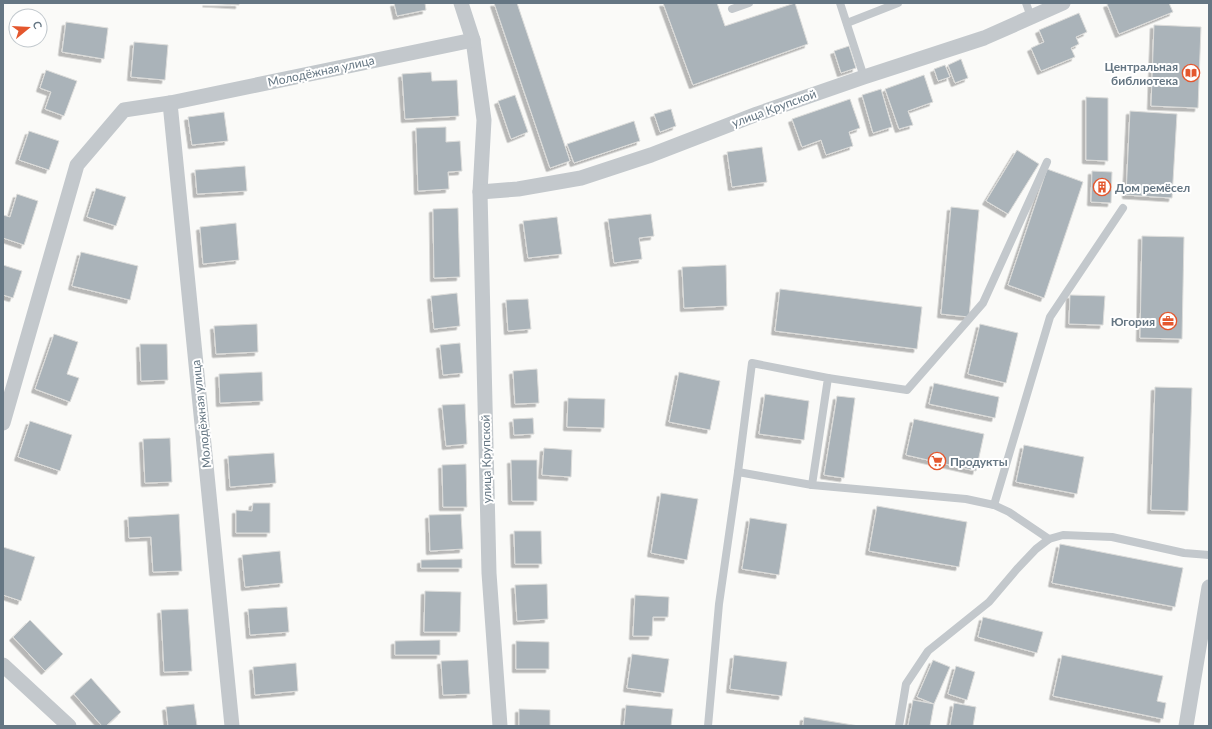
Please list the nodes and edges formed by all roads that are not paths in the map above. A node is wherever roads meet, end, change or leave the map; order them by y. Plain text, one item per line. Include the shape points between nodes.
1 (461, 3) edge
2 (749, 3) edge
3 (840, 3) edge
4 (898, 3) edge
5 (1026, 3) edge
6 (1063, 3) edge
7 (732, 9) dead end
8 (1031, 17) junction
9 (846, 22) junction
10 (473, 40) junction
11 (864, 76) junction
12 (170, 103) junction
13 (1047, 162) dead end
14 (480, 192) junction
15 (1123, 208) dead end
16 (828, 378) junction
17 (3, 423) edge
18 (738, 472) junction
19 (812, 485) junction
20 (994, 505) junction
21 (1049, 540) junction
22 (1209, 555) edge
23 (1209, 587) edge
24 (3, 665) edge
25 (69, 726) edge
26 (232, 726) edge
27 (500, 726) edge
28 (708, 726) edge
29 (899, 726) edge
30 (1186, 726) edge

1 - 10 street, улица Крупской
2 - 7 lane
3 - 9 lane
4 - 9 lane
5 - 8 lane
6 - 8 street, улица Крупской
8 - 11 street, улица Крупской via 984,38
9 - 11 lane
10 - 12 street, Молодёжная улица
10 - 14 street, улица Крупской via 484,120
11 - 14 street, улица Крупской via 651,155 581,178 518,189
12 - 17 street, Молодёжная улица via 124,110 77,166
12 - 26 street, Молодёжная улица
13 - 16 lane via 983,303 907,390
14 - 27 street, улица Крупской via 489,573
15 - 20 lane via 1050,317
16 - 18 lane via 752,363
16 - 19 lane
18 - 19 lane
18 - 28 lane via 720,604
19 - 20 lane via 966,499
20 - 21 lane via 1009,512
21 - 22 lane via 1063,535 1112,537 1184,553
21 - 29 lane via 1017,568 989,602 928,652 906,684
23 - 30 street
24 - 25 street

